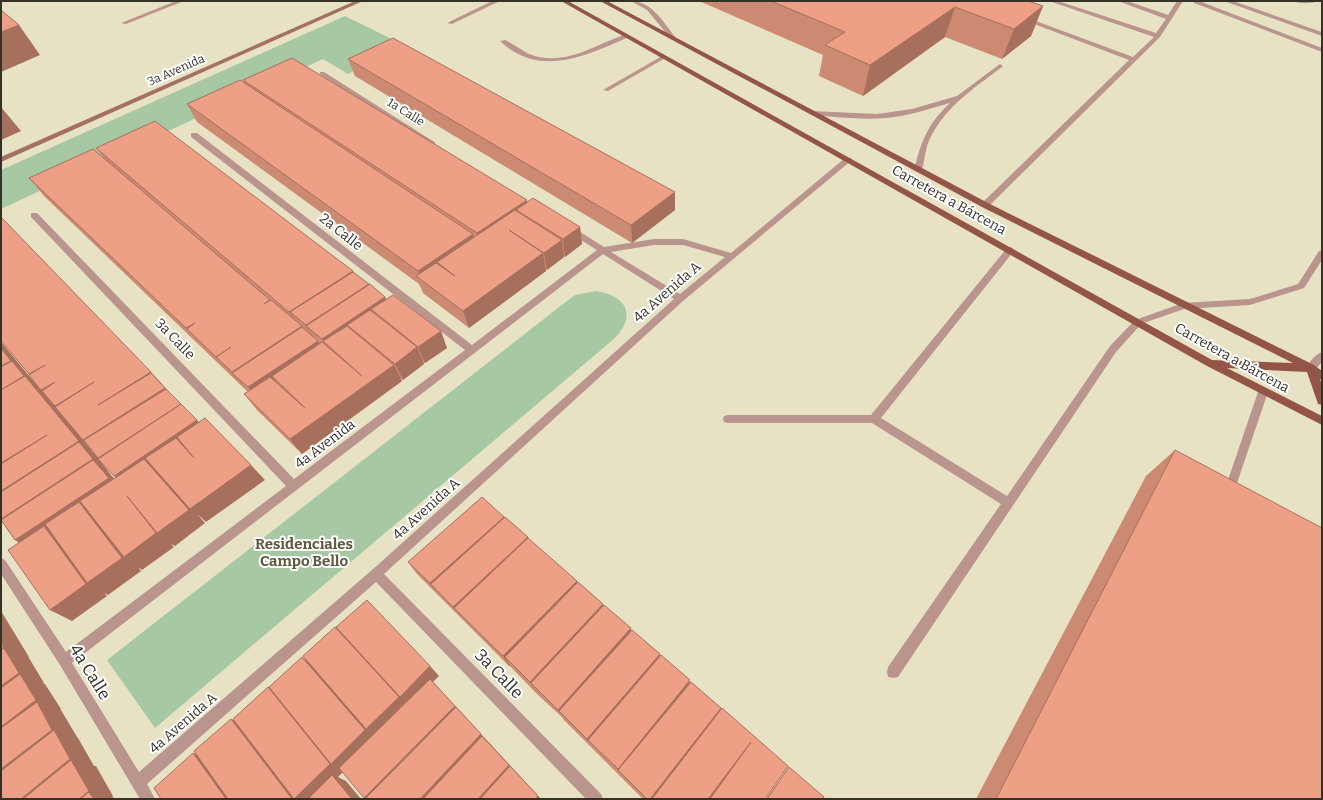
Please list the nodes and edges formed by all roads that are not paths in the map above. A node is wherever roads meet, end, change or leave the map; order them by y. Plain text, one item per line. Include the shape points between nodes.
1 (181, 1) edge
2 (360, 1) edge
3 (496, 1) edge
4 (564, 1) edge
5 (603, 1) edge
6 (634, 1) edge
7 (1052, 1) edge
8 (1121, 1) edge
9 (1180, 1) edge
10 (1203, 1) edge
11 (1227, 1) edge
12 (1297, 1) edge
13 (1314, 1) edge
14 (1194, 2) edge
15 (1019, 16) edge
16 (1170, 18) junction
17 (124, 23) dead end
18 (450, 23) dead end
19 (1322, 34) edge
20 (627, 36) junction
21 (1158, 36) junction
22 (674, 39) junction
23 (503, 41) dead end
24 (1322, 50) edge
25 (664, 57) junction
26 (1134, 60) junction
27 (1000, 66) dead end
28 (322, 73) dead end
29 (606, 90) dead end
30 (958, 98) junction
31 (812, 113) junction
32 (194, 135) dead end
33 (442, 149) edge
34 (1, 160) edge
35 (848, 160) junction
36 (918, 170) junction
37 (985, 205) junction
38 (34, 215) dead end
39 (563, 225) edge
40 (603, 250) junction
41 (1010, 250) junction
42 (1322, 253) edge
43 (732, 256) junction
44 (680, 298) junction
45 (1183, 306) junction
46 (1138, 322) junction
47 (472, 350) junction
48 (1322, 356) edge
49 (1210, 363) junction
50 (1310, 368) junction
51 (1322, 376) edge
52 (1263, 392) junction
53 (1322, 401) edge
54 (874, 419) junction
55 (728, 420) dead end
56 (1322, 421) edge
57 (1232, 483) edge
58 (293, 486) junction
59 (1008, 503) junction
60 (1, 564) edge
61 (376, 574) junction
62 (64, 661) junction
63 (893, 672) dead end
64 (138, 782) junction
65 (148, 799) edge
66 (596, 799) edge

1 - 17 street
2 - 34 street, 3a Avenida
3 - 18 street
4 - 20 main road, Carretera a Bárcena
5 - 22 main road, Carretera a Bárcena
6 - 22 street via 649,9
7 - 21 street
8 - 16 street
9 - 16 street
10 - 14 street
11 - 19 street
12 - 13 street
14 - 24 street
15 - 26 street
16 - 21 street
20 - 23 street via 575,58 557,61 528,55
20 - 25 main road, Carretera a Bárcena
21 - 26 street
22 - 31 main road, Carretera a Bárcena
25 - 29 street
25 - 35 main road, Carretera a Bárcena
26 - 37 street
27 - 30 street
28 - 33 street, 1a Calle
30 - 31 street via 917,111 887,116
30 - 36 street via 931,130
31 - 36 main road, Carretera a Bárcena
32 - 47 street, 2a Calle
35 - 41 main road, Carretera a Bárcena
35 - 43 street, 4a Avenida A
36 - 37 main road, Carretera a Bárcena
37 - 45 main road, Carretera a Bárcena
38 - 58 street, 3a Calle
39 - 40 street
40 - 43 street, 4a Avenida A via 654,242 683,242
40 - 44 street
40 - 47 street, 4a Avenida
41 - 46 main road, Carretera a Bárcena
41 - 54 street
42 - 45 street via 1301,286 1250,302
43 - 44 street, 4a Avenida A
44 - 61 street, 4a Avenida A
45 - 46 street
45 - 50 main road, Carretera a Bárcena
46 - 49 main road, Carretera a Bárcena
46 - 59 street via 1113,349
47 - 58 street, 4a Avenida
48 - 50 street
49 - 50 main road
49 - 52 main road, Carretera a Bárcena
50 - 51 main road, Carretera a Bárcena
50 - 53 main road
52 - 56 main road, Carretera a Bárcena
52 - 57 street
54 - 55 street
54 - 59 street
58 - 62 street, 4a Avenida
59 - 63 street
60 - 62 street, 4a Calle
61 - 64 street, 4a Avenida A
61 - 66 street, 3a Calle
62 - 64 street, 4a Calle
64 - 65 street, 4a Calle

